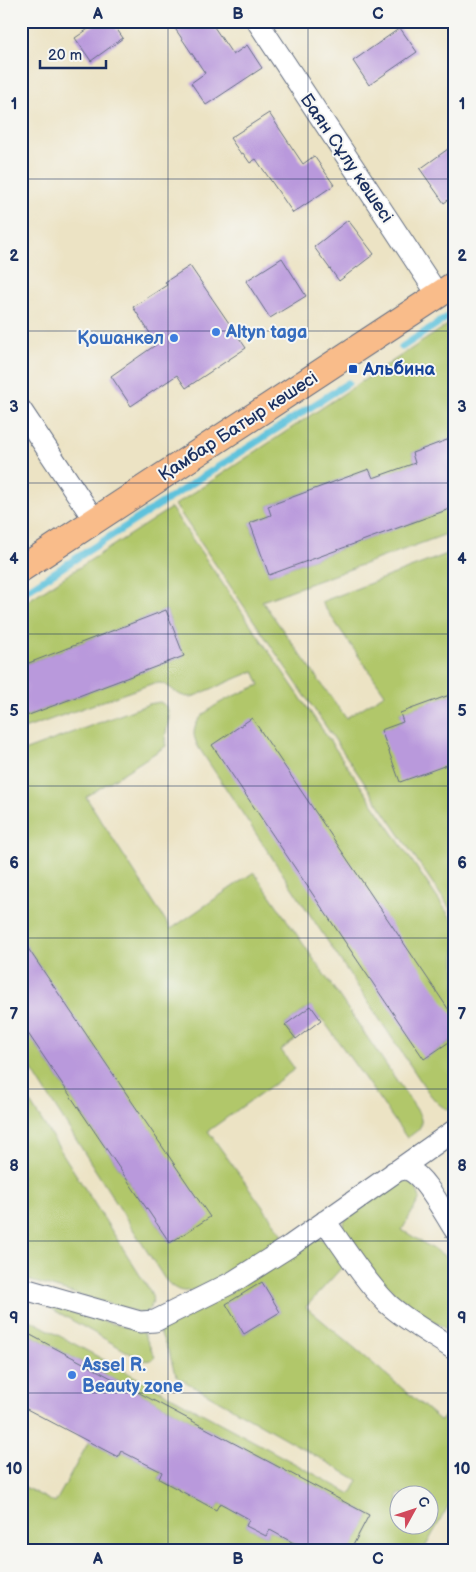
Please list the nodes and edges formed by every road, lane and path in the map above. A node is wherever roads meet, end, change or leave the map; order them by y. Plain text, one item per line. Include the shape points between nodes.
1 (257, 21) edge
2 (447, 289) edge
3 (21, 410) edge
4 (95, 521) junction
5 (21, 569) edge
6 (455, 1130) edge
7 (394, 1172) junction
8 (324, 1221) junction
9 (455, 1230) edge
10 (21, 1288) edge
11 (455, 1350) edge

1 - 2 street, Баян Сұлу көшесі
2 - 4 main road, Қамбар Батыр көшесі
3 - 4 street
4 - 5 main road, Қамбар Батыр көшесі
6 - 7 street
7 - 8 street
7 - 9 street via 410,1170 424,1182
8 - 10 street via 233,1282 155,1321 140,1322
8 - 11 street via 387,1302

